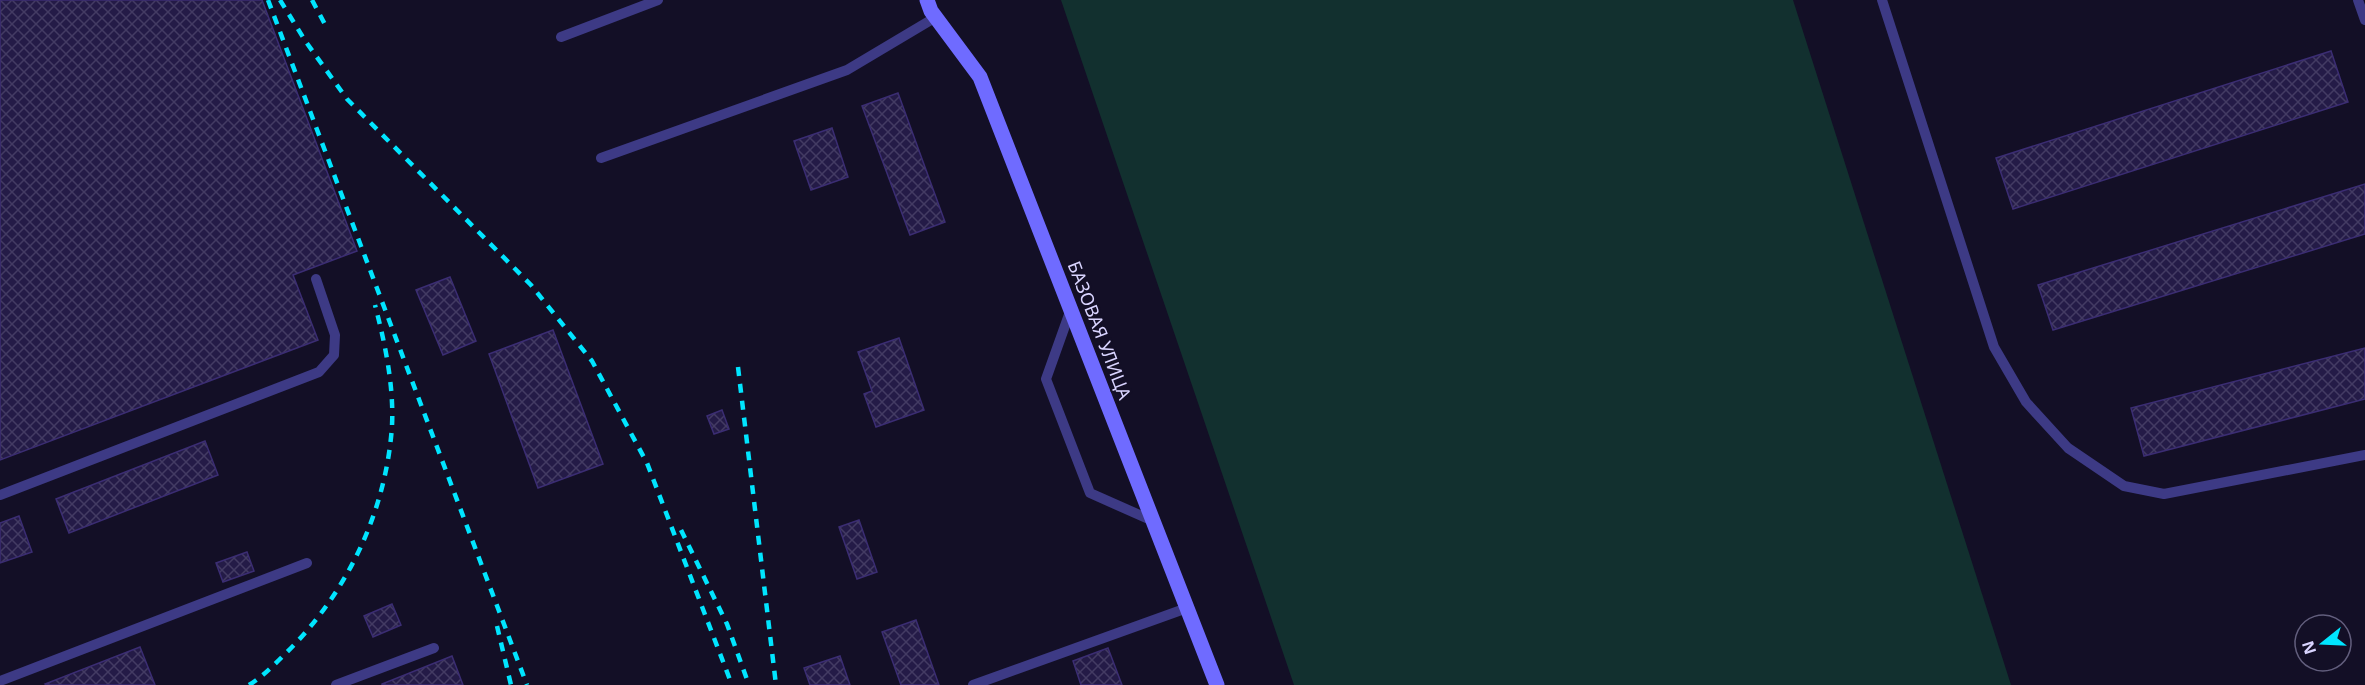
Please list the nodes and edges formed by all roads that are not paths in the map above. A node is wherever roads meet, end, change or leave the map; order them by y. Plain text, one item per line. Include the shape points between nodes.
1 (658, 0) edge
2 (927, 0) edge
3 (1882, 0) edge
4 (2360, 0) edge
5 (2365, 2) edge
6 (936, 17) junction
7 (2365, 20) edge
8 (561, 37) dead end
9 (601, 158) dead end
10 (316, 279) dead end
11 (1071, 309) junction
12 (2365, 455) edge
13 (0, 495) edge
14 (1153, 521) junction
15 (307, 563) dead end
16 (1187, 608) junction
17 (434, 648) dead end
18 (0, 681) edge
19 (336, 685) edge
20 (973, 685) edge
21 (1218, 685) edge

1 - 8 lane
2 - 6 street, БАЗОВАЯ УЛИЦА
3 - 12 lane via 1994,347 2026,402 2068,448 2124,486 2164,494
4 - 5 lane
4 - 7 lane
6 - 9 lane via 847,70
6 - 11 street, БАЗОВАЯ УЛИЦА via 980,77
10 - 13 lane via 335,335 334,354 319,372
11 - 14 street, БАЗОВАЯ УЛИЦА
11 - 14 lane via 1046,379 1090,493
14 - 16 street, БАЗОВАЯ УЛИЦА
15 - 18 lane
16 - 20 lane
16 - 21 street, БАЗОВАЯ УЛИЦА
17 - 19 lane

